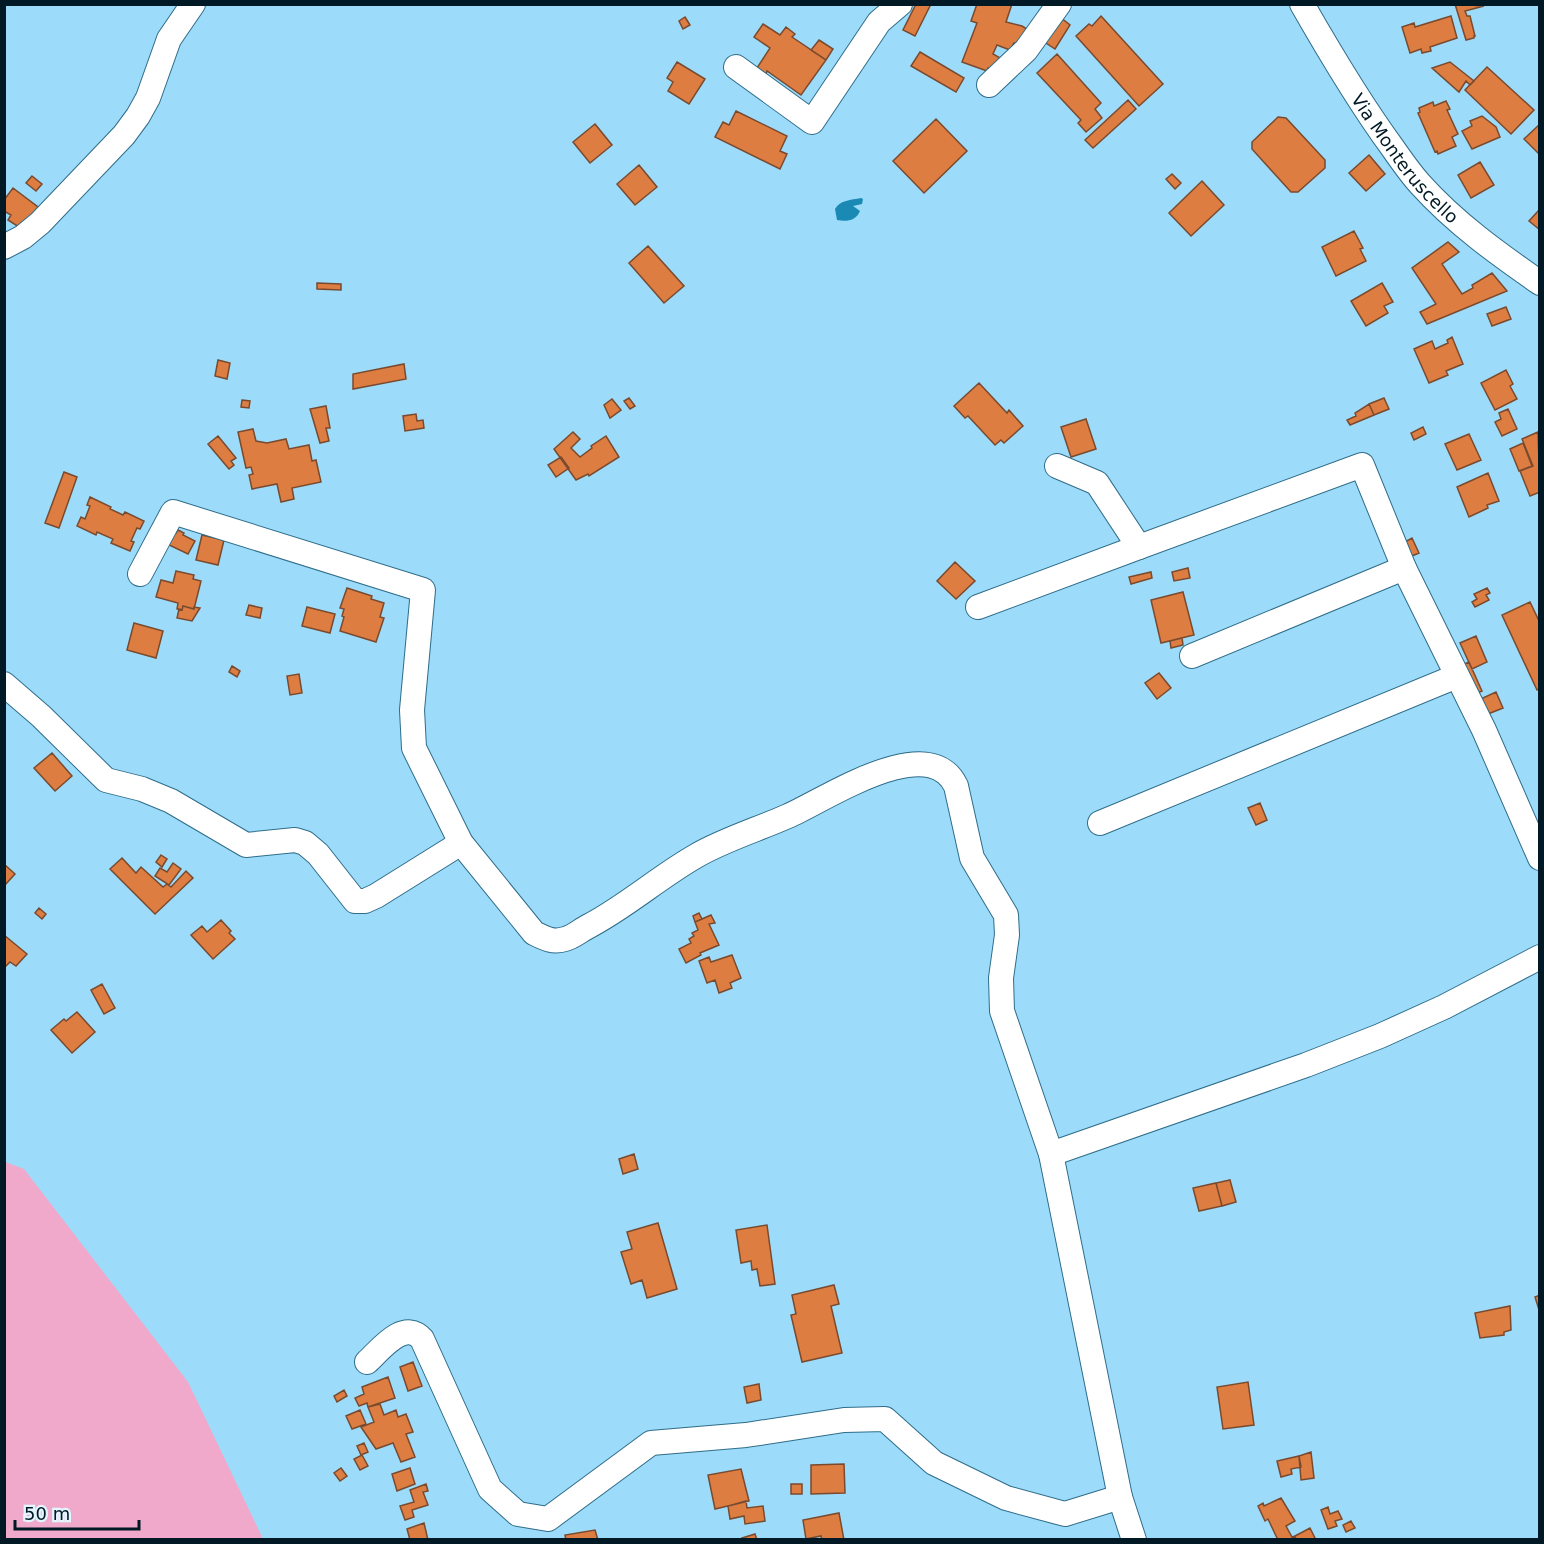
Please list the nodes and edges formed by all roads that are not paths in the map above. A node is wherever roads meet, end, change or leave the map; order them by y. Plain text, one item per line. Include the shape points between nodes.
1 (193, 4) edge
2 (900, 4) edge
3 (1059, 4) edge
4 (1302, 4) edge
5 (736, 67) dead end
6 (989, 84) dead end
7 (4, 247) edge
8 (1539, 283) edge
9 (1057, 466) dead end
10 (1139, 547) junction
11 (1404, 568) junction
12 (140, 574) dead end
13 (978, 607) dead end
14 (1192, 656) dead end
15 (1457, 676) junction
16 (4, 684) edge
17 (1100, 823) dead end
18 (461, 843) junction
19 (1539, 858) edge
20 (1539, 957) edge
21 (1051, 1154) junction
22 (367, 1362) dead end
23 (1120, 1497) junction
24 (1134, 1539) edge

1 - 7 street via 169,39 148,98 129,128 40,223
2 - 5 street via 879,22 812,122
3 - 6 street via 1026,50
4 - 8 street, Via Monteruscello via 1337,65 1418,183 1497,254
9 - 10 street via 1097,483
10 - 11 street via 1362,465
10 - 13 street
11 - 14 street
11 - 15 street
12 - 18 street via 173,512 423,590 412,710 414,748
15 - 17 street
15 - 19 street
16 - 18 street via 106,780 171,801 246,845 295,840 305,843 355,901 376,896
18 - 21 street via 534,933 549,940 564,939 608,916 696,855 791,815 864,778 916,764 942,769 956,786 972,858 1006,915 1002,1011
20 - 21 street via 1444,1008 1380,1036
21 - 23 street
22 - 23 street via 398,1334 418,1335 490,1489 518,1514 548,1519 651,1443 746,1435 844,1420 885,1419 934,1463 1006,1498 1065,1514
23 - 24 street

